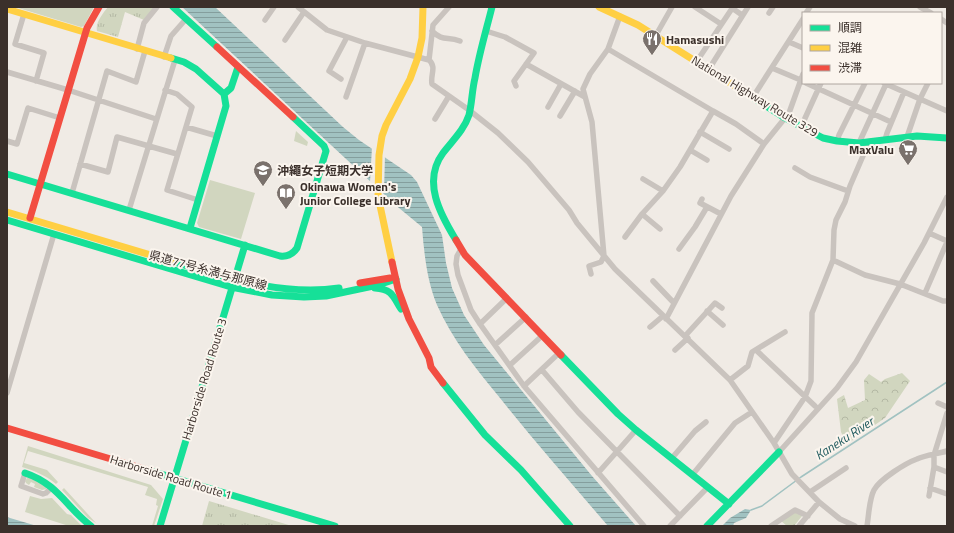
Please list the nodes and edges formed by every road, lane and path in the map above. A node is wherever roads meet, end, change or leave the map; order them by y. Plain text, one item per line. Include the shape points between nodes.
1 (99, 7) edge
2 (157, 7) edge
3 (173, 7) edge
4 (274, 7) edge
5 (298, 7) edge
6 (423, 7) edge
7 (449, 7) edge
8 (492, 7) edge
9 (599, 7) edge
10 (672, 7) edge
11 (695, 7) edge
12 (748, 7) edge
13 (773, 7) edge
14 (920, 7) edge
15 (732, 8) edge
16 (7, 9) edge
17 (304, 12) junction
18 (929, 12) edge
19 (769, 13) dead end
20 (24, 14) junction
21 (742, 15) junction
22 (620, 16) junction
23 (186, 19) junction
24 (265, 20) dead end
25 (802, 21) edge
26 (721, 24) junction
27 (432, 31) junction
28 (486, 31) junction
29 (86, 32) junction
30 (656, 35) junction
31 (714, 36) junction
32 (347, 37) junction
33 (285, 40) dead end
34 (460, 42) dead end
35 (789, 42) junction
36 (364, 43) junction
37 (725, 43) junction
38 (802, 48) edge
39 (136, 49) junction
40 (608, 49) junction
41 (145, 51) junction
42 (164, 57) junction
43 (418, 57) junction
44 (175, 60) junction
45 (428, 60) junction
46 (697, 61) junction
47 (526, 64) junction
48 (238, 67) junction
49 (772, 68) junction
50 (709, 69) junction
51 (7, 72) edge
52 (341, 79) dead end
53 (36, 80) junction
54 (513, 82) dead end
55 (802, 82) edge
56 (561, 84) junction
57 (802, 84) edge
58 (864, 84) edge
59 (885, 84) edge
60 (928, 84) edge
61 (820, 86) edge
62 (68, 90) junction
63 (165, 90) junction
64 (575, 91) junction
65 (904, 92) junction
66 (224, 94) junction
67 (449, 96) junction
68 (346, 97) dead end
69 (585, 97) junction
70 (753, 97) junction
71 (920, 99) junction
72 (98, 100) junction
73 (854, 104) junction
74 (548, 107) dead end
75 (469, 110) junction
76 (713, 111) junction
77 (947, 111) edge
78 (873, 114) junction
79 (560, 116) dead end
80 (60, 118) junction
81 (785, 118) junction
82 (156, 119) junction
83 (435, 119) dead end
84 (891, 122) junction
85 (186, 127) junction
86 (801, 127) junction
87 (700, 132) junction
88 (217, 136) junction
89 (907, 137) junction
90 (947, 138) edge
91 (885, 140) junction
92 (7, 141) edge
93 (837, 141) junction
94 (869, 142) junction
95 (859, 143) junction
96 (764, 144) junction
97 (148, 145) junction
98 (690, 150) junction
99 (729, 150) dead end
100 (177, 154) junction
101 (707, 160) dead end
102 (80, 164) junction
103 (795, 168) dead end
104 (7, 174) edge
105 (643, 179) dead end
106 (40, 184) junction
107 (663, 191) junction
108 (848, 192) junction
109 (72, 193) junction
110 (947, 197) edge
111 (702, 199) dead end
112 (198, 200) junction
113 (707, 207) junction
114 (129, 210) junction
115 (7, 212) edge
116 (642, 214) junction
117 (721, 214) junction
118 (30, 218) junction
119 (7, 220) edge
120 (190, 228) junction
121 (660, 229) dead end
122 (929, 233) junction
123 (54, 234) junction
124 (626, 237) dead end
125 (947, 241) edge
126 (245, 245) junction
127 (462, 249) junction
128 (679, 249) dead end
129 (604, 256) junction
130 (833, 260) junction
131 (591, 274) dead end
132 (396, 279) junction
133 (234, 280) junction
134 (653, 281) dead end
135 (900, 284) junction
136 (231, 287) junction
137 (365, 288) junction
138 (924, 293) junction
139 (507, 298) junction
140 (674, 302) junction
141 (947, 302) edge
142 (722, 308) dead end
143 (707, 311) junction
144 (526, 317) junction
145 (665, 317) junction
146 (409, 319) junction
147 (480, 324) junction
148 (723, 325) dead end
149 (650, 327) dead end
150 (785, 332) dead end
151 (543, 335) junction
152 (686, 337) junction
153 (495, 346) junction
154 (675, 350) dead end
155 (756, 350) junction
156 (559, 354) junction
157 (510, 365) junction
158 (542, 370) junction
159 (730, 380) junction
160 (524, 386) junction
161 (7, 393) edge
162 (805, 397) junction
163 (938, 403) dead end
164 (814, 406) dead end
165 (947, 407) edge
166 (752, 412) junction
167 (947, 413) edge
168 (706, 422) dead end
169 (7, 428) edge
170 (636, 430) junction
171 (774, 442) junction
172 (616, 451) junction
173 (947, 451) edge
174 (779, 452) junction
175 (934, 455) junction
176 (672, 458) junction
177 (934, 467) junction
178 (846, 468) dead end
179 (947, 472) edge
180 (25, 473) joint
181 (598, 473) junction
182 (693, 474) junction
183 (174, 478) junction
184 (52, 487) junction
185 (708, 487) junction
186 (930, 488) junction
187 (810, 492) junction
188 (947, 494) edge
189 (929, 496) dead end
190 (819, 502) junction
191 (729, 504) junction
192 (680, 516) junction
193 (808, 516) junction
194 (91, 526) edge
195 (160, 526) edge
196 (335, 526) edge
197 (570, 526) edge
198 (644, 526) edge
199 (670, 526) edge
200 (707, 526) edge
201 (771, 526) edge
202 (799, 526) edge
203 (855, 526) edge
204 (868, 526) edge

1 - 29 main road
2 - 39 street via 144,23
3 - 23 main road
4 - 24 street
5 - 17 street
6 - 43 main road via 422,38
7 - 27 street via 433,25
8 - 28 main road
9 - 22 main road, National Highway Route 329
10 - 30 street
11 - 26 street
12 - 21 street
13 - 19 street
14 - 18 street
15 - 21 street
15 - 26 street
16 - 20 main road
17 - 32 street via 327,30
17 - 33 street
20 - 29 main road
20 - 53 street via 15,44 44,53
21 - 37 street
22 - 30 main road, National Highway Route 329
22 - 40 street
23 - 42 street via 171,36
23 - 48 main road
25 - 35 street
26 - 31 street
27 - 34 street via 444,39 452,38
27 - 45 street
28 - 47 street via 505,37 534,53
28 - 75 main road
29 - 39 main road
29 - 62 main road
30 - 46 main road, National Highway Route 329
31 - 37 street
31 - 46 street
32 - 36 street
32 - 52 street via 329,71
35 - 38 street
35 - 49 street
36 - 43 street
36 - 68 street
37 - 50 street
39 - 41 main road
40 - 69 street via 590,74 583,89
40 - 76 street
41 - 42 main road
41 - 72 street via 136,82 107,71
42 - 44 main road
43 - 45 street
43 - 132 main road via 410,79 388,119 380,147 378,187 382,219
44 - 63 street
44 - 66 main road via 196,68
45 - 67 street via 433,66 432,84
46 - 50 main road, National Highway Route 329
47 - 54 street
47 - 56 street
48 - 66 main road via 231,88
48 - 126 main road via 324,146 326,151 298,248 293,253 282,256
49 - 55 street
49 - 70 street
50 - 70 main road, National Highway Route 329
51 - 53 street
53 - 62 street
56 - 64 street
56 - 74 street
57 - 81 street via 790,113
58 - 73 street
59 - 65 street
59 - 78 street
60 - 71 street
61 - 73 street
61 - 86 street
62 - 72 street
62 - 80 main road
63 - 82 street
63 - 85 street via 177,94 192,107
64 - 69 street
64 - 79 street
65 - 71 street
65 - 84 street
66 - 88 main road via 226,106
67 - 75 street
67 - 83 street
69 - 129 street via 592,122
70 - 81 main road, National Highway Route 329
71 - 77 street
71 - 89 street
72 - 82 street
72 - 102 street
73 - 78 street
73 - 93 street
75 - 127 main road via 464,126 441,156 433,175 434,198
75 - 129 street via 528,162
76 - 87 street
76 - 96 street
78 - 84 street
78 - 95 street
80 - 92 street via 28,108 17,144
80 - 106 main road
81 - 86 main road, National Highway Route 329
81 - 96 street
82 - 97 street
84 - 91 street
85 - 88 street
85 - 100 street
86 - 93 main road, National Highway Route 329 via 823,138
87 - 98 street
87 - 99 street
88 - 112 main road
89 - 90 main road, National Highway Route 329
89 - 91 main road, National Highway Route 329
91 - 94 main road, National Highway Route 329
93 - 95 main road, National Highway Route 329
94 - 95 main road, National Highway Route 329
94 - 108 street
96 - 117 street
97 - 100 street
97 - 102 street via 117,137 108,172
97 - 114 street
98 - 101 street
98 - 107 street
100 - 112 street via 166,190
102 - 109 street
103 - 108 street via 810,177
104 - 106 main road
105 - 107 street
106 - 109 main road
106 - 118 main road
107 - 116 street
108 - 130 street via 835,225
109 - 114 main road
110 - 122 street
111 - 113 street via 700,203
112 - 120 main road
113 - 117 street
113 - 128 street
114 - 120 main road
115 - 118 main road, 県道77号糸満与那原線
116 - 121 street
116 - 124 street
117 - 140 street
118 - 133 main road, 県道77号糸満与那原線
119 - 123 main road, 県道77号糸満与那原線
120 - 126 main road
122 - 125 street
122 - 135 street
123 - 136 main road, 県道77号糸満与那原線
123 - 161 street
125 - 138 street
126 - 133 main road, Harborside Road Route 3
127 - 139 main road
127 - 147 street via 457,256 458,275 471,310
129 - 131 street via 601,262 589,266
129 - 145 street
130 - 135 street via 865,274
130 - 162 street via 812,312 811,381
132 - 133 main road, 県道77号糸満与那原線 via 386,278 334,289 316,290 281,289
132 - 137 main road, 県道77号糸満与那原線
132 - 146 main road
133 - 136 main road, Harborside Road Route 3
134 - 140 street
135 - 138 street
135 - 174 street via 846,375
136 - 137 main road, 県道77号糸満与那原線 via 298,297
136 - 183 main road, Harborside Road Route 3
137 - 146 main road via 388,290
138 - 141 street
139 - 144 main road
139 - 147 street
140 - 145 street
142 - 143 street via 715,303
143 - 148 street
143 - 152 street
144 - 151 main road
144 - 153 street
145 - 149 street
145 - 152 street
146 - 197 main road via 431,367 452,396
147 - 153 street
150 - 155 street via 777,333
151 - 156 main road
151 - 157 street
152 - 154 street
152 - 159 street
153 - 157 street
155 - 159 street via 752,352 748,366
155 - 162 street
156 - 158 street
156 - 170 main road
157 - 160 street
158 - 160 street
158 - 172 street
159 - 166 street
160 - 181 street
162 - 164 street
162 - 171 street
163 - 165 street
166 - 171 street
166 - 182 street via 735,423
167 - 175 street
168 - 176 street
169 - 183 main road, Harborside Road Route 1
170 - 172 street
170 - 176 main road
171 - 174 street
172 - 181 street
172 - 192 street
173 - 175 street
174 - 187 street via 792,474
174 - 191 main road
175 - 177 street
175 - 204 street via 916,459 875,488 869,507
176 - 182 main road
177 - 179 street
177 - 186 street
178 - 187 street
180 - 184 main road via 39,478
180 - 184 street via 21,486 43,494
181 - 198 street
182 - 185 main road
183 - 195 main road, Harborside Road Route 3
183 - 196 main road, Harborside Road Route 1
184 - 194 main road
185 - 191 main road
185 - 192 street
186 - 188 street
186 - 189 street
187 - 190 street
190 - 193 street
190 - 203 street via 840,519
191 - 200 main road
192 - 199 street
193 - 201 street via 795,510
193 - 202 street

